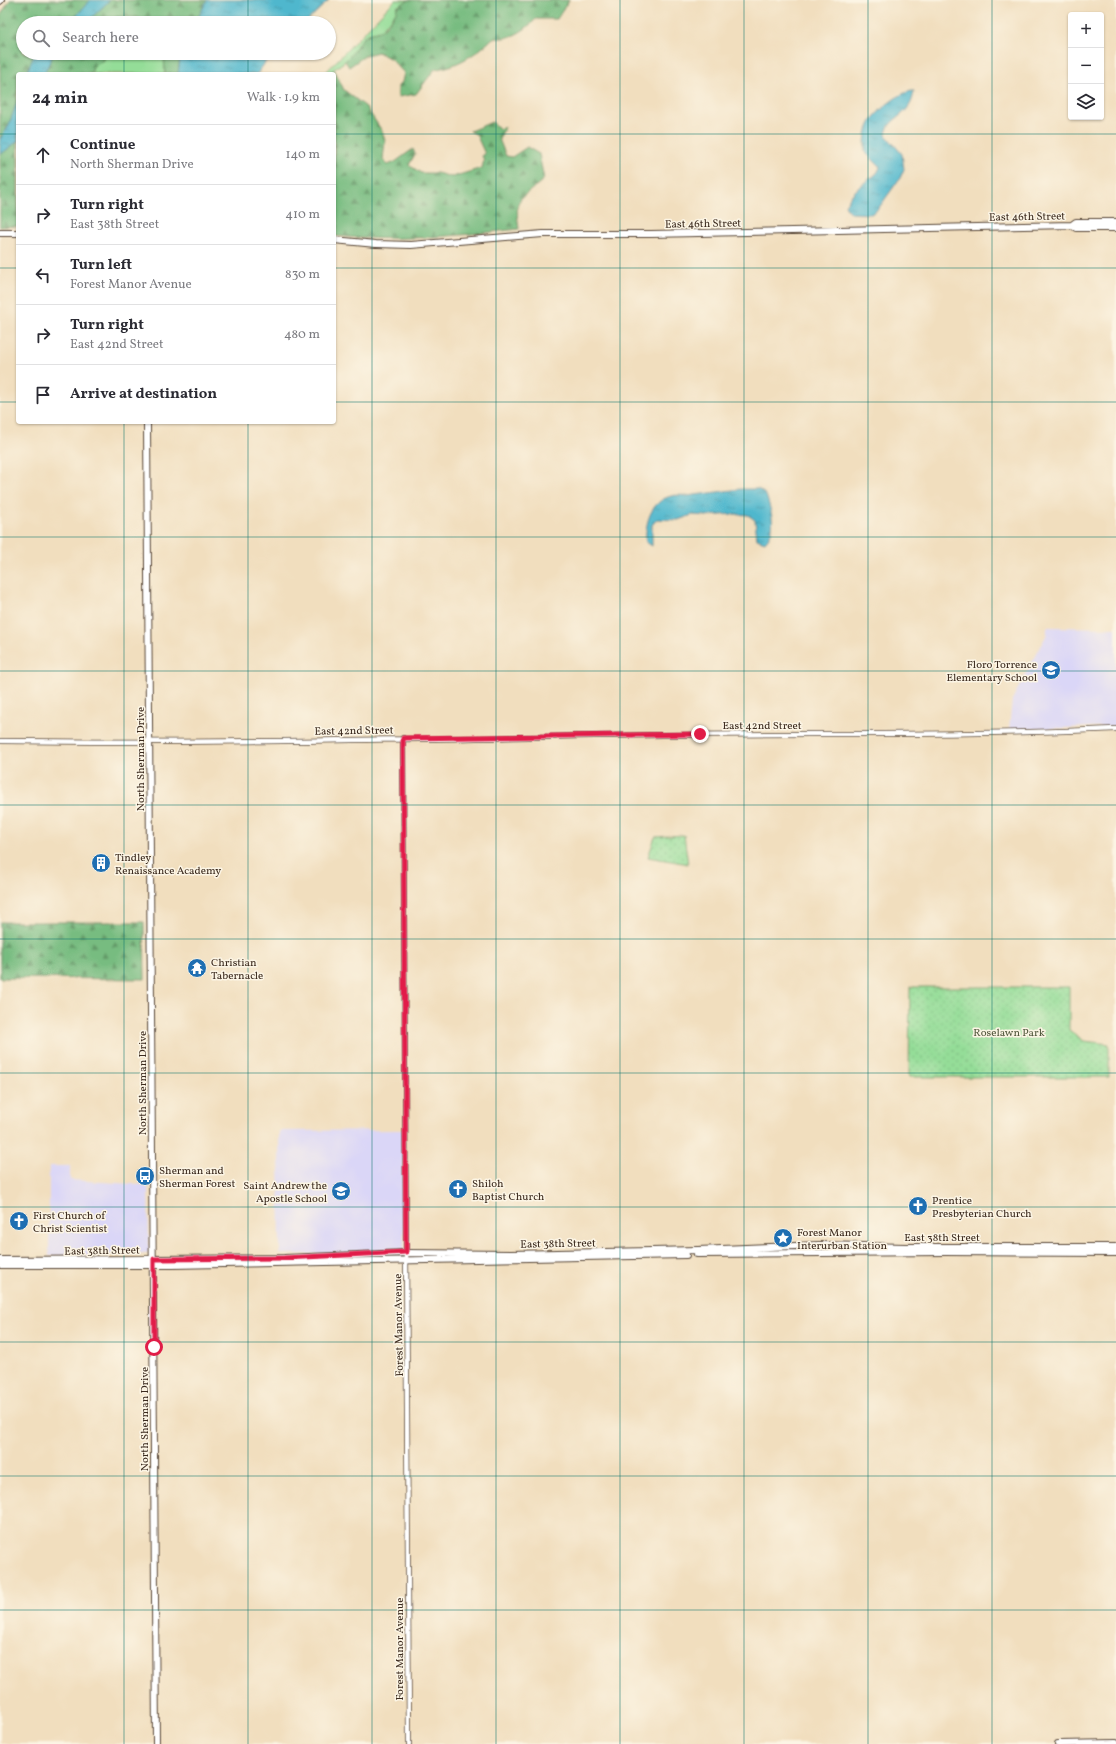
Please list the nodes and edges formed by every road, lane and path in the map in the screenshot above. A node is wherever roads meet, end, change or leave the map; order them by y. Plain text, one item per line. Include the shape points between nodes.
1 (1116, 222) edge
2 (1072, 225) junction
3 (1116, 228) edge
4 (0, 233) edge
5 (16, 233) edge
6 (336, 240) edge
7 (147, 424) edge
8 (1116, 729) edge
9 (403, 738) junction
10 (0, 741) edge
11 (150, 741) junction
12 (1116, 1247) edge
13 (1116, 1254) edge
14 (406, 1256) junction
15 (0, 1260) edge
16 (154, 1262) junction
17 (0, 1265) edge
18 (1116, 1743) edge
19 (156, 1744) edge
20 (409, 1744) edge
21 (1058, 1744) edge

1 - 2 main road, East 46th Street via 1076,222
2 - 3 main road, East 46th Street via 1076,228
2 - 6 main road, East 46th Street via 543,234 411,245
4 - 5 main road
7 - 11 main road, North Sherman Drive
8 - 9 street, East 42nd Street via 1061,732
9 - 11 street, East 42nd Street
9 - 14 street, Forest Manor Avenue
10 - 11 street, East 42nd Street
11 - 16 main road, North Sherman Drive
12 - 14 main road, East 38th Street via 819,1245
13 - 14 main road, East 38th Street via 790,1252
14 - 16 main road, East 38th Street
14 - 20 street, Forest Manor Avenue
15 - 16 main road, East 38th Street
16 - 17 main road, East 38th Street
16 - 19 main road, North Sherman Drive
18 - 21 main road

